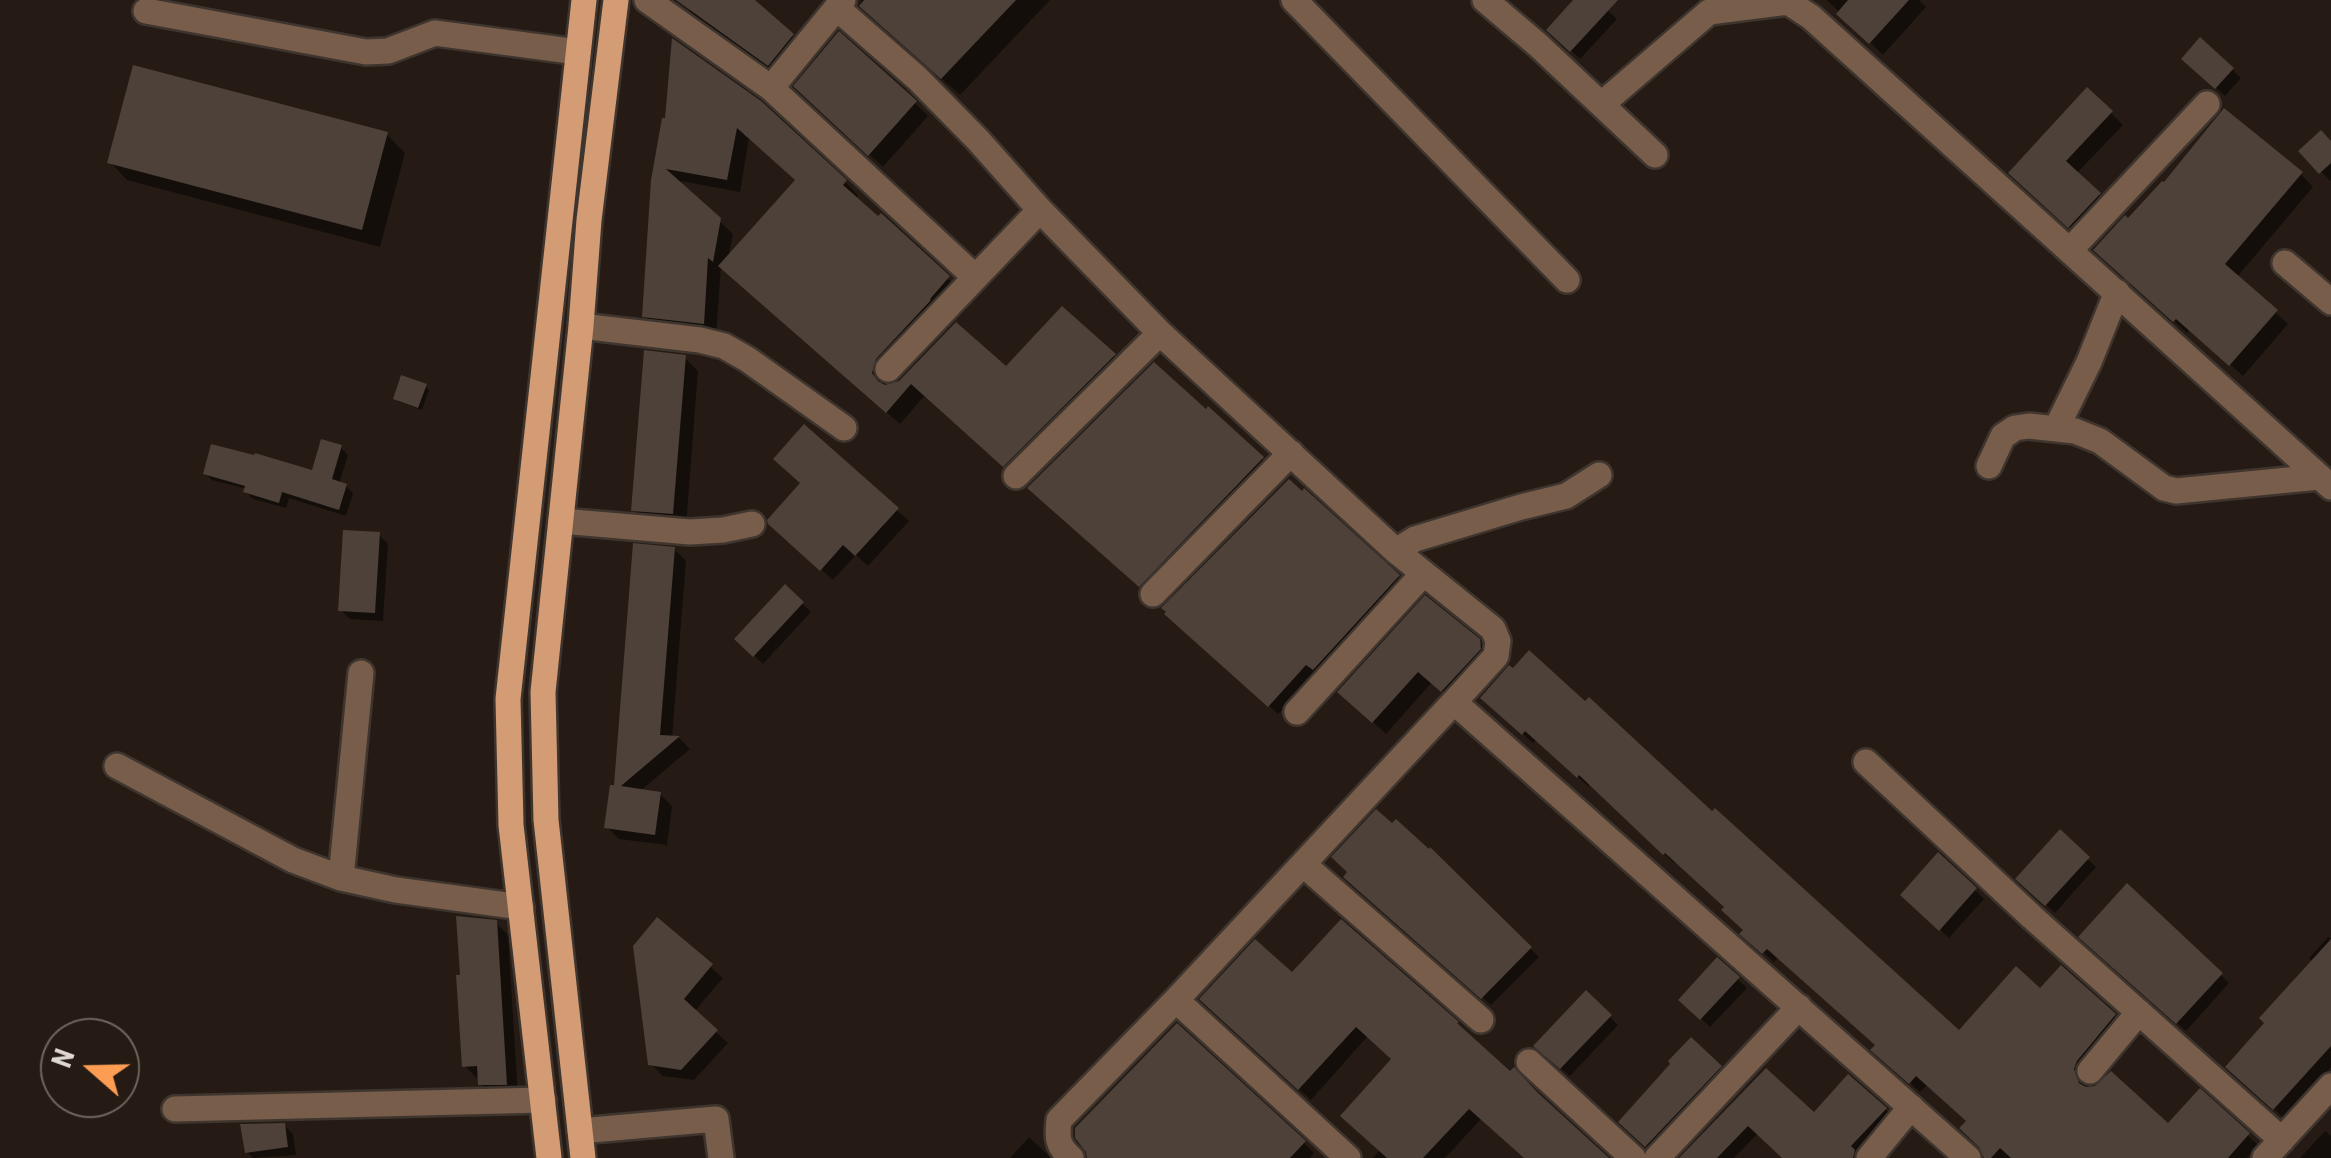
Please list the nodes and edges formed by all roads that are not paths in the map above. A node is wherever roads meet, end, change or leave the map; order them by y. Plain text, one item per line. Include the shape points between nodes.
1 (584, 0) edge
2 (616, 0) edge
3 (646, 0) edge
4 (1294, 0) edge
5 (1484, 0) edge
6 (841, 4) edge
7 (146, 11) dead end
8 (578, 52) junction
9 (771, 88) junction
10 (1602, 104) junction
11 (2207, 104) dead end
12 (1655, 155) dead end
13 (1040, 210) junction
14 (2070, 250) junction
15 (2285, 263) dead end
16 (975, 276) junction
17 (1568, 280) dead end
18 (2116, 292) junction
19 (2331, 302) edge
20 (581, 326) junction
21 (1160, 333) junction
22 (888, 369) dead end
23 (844, 428) dead end
24 (2056, 429) junction
25 (1291, 453) junction
26 (1989, 466) dead end
27 (1599, 474) dead end
28 (1016, 476) dead end
29 (2325, 482) edge
30 (561, 521) junction
31 (752, 524) dead end
32 (1396, 551) junction
33 (1423, 574) junction
34 (1153, 594) dead end
35 (361, 673) dead end
36 (1454, 702) junction
37 (1297, 712) dead end
38 (1866, 762) dead end
39 (118, 766) dead end
40 (1303, 864) junction
41 (341, 878) junction
42 (520, 907) junction
43 (1176, 1000) junction
44 (1799, 1007) junction
45 (2139, 1012) junction
46 (1481, 1020) dead end
47 (1530, 1062) dead end
48 (2090, 1071) dead end
49 (2331, 1086) edge
50 (543, 1100) junction
51 (1911, 1107) junction
52 (175, 1109) dead end
53 (580, 1131) junction
54 (2274, 1149) edge
55 (550, 1158) edge
56 (584, 1158) edge
57 (720, 1158) edge
58 (1071, 1158) edge
59 (1348, 1158) edge
60 (1633, 1158) edge
61 (1658, 1158) edge
62 (1869, 1158) edge
63 (1968, 1158) edge

1 - 8 main road
2 - 20 main road
3 - 9 street
4 - 17 street
5 - 10 street
6 - 9 street
6 - 13 street
7 - 8 street via 366,52 388,52 435,33
8 - 42 main road via 508,700
9 - 16 street
10 - 12 street
10 - 14 street via 1709,12 1788,2
11 - 14 street
13 - 16 street
13 - 21 street
14 - 18 street
15 - 19 street
16 - 22 street
18 - 24 street
18 - 29 street
20 - 23 street via 724,346
20 - 30 main road
21 - 25 street
21 - 28 street
24 - 26 street via 2015,428 2002,436
24 - 29 street via 2100,440 2176,491
25 - 32 street
25 - 34 street
27 - 32 street via 1566,496 1415,539
30 - 31 street via 690,532
30 - 53 main road via 543,692 546,820
32 - 33 street
33 - 36 street via 1493,628 1498,641 1496,656
33 - 37 street
35 - 41 street
36 - 40 street
36 - 44 street
38 - 45 street
39 - 41 street via 293,860
40 - 43 street
40 - 46 street
41 - 42 street
42 - 50 main road
43 - 58 street via 1059,1120 1057,1139
43 - 59 street
44 - 51 street
44 - 61 street
45 - 48 street
45 - 54 street
47 - 60 street
49 - 54 street
50 - 52 street
50 - 55 main road
51 - 62 street
51 - 63 street
53 - 56 main road
53 - 57 street via 716,1119

